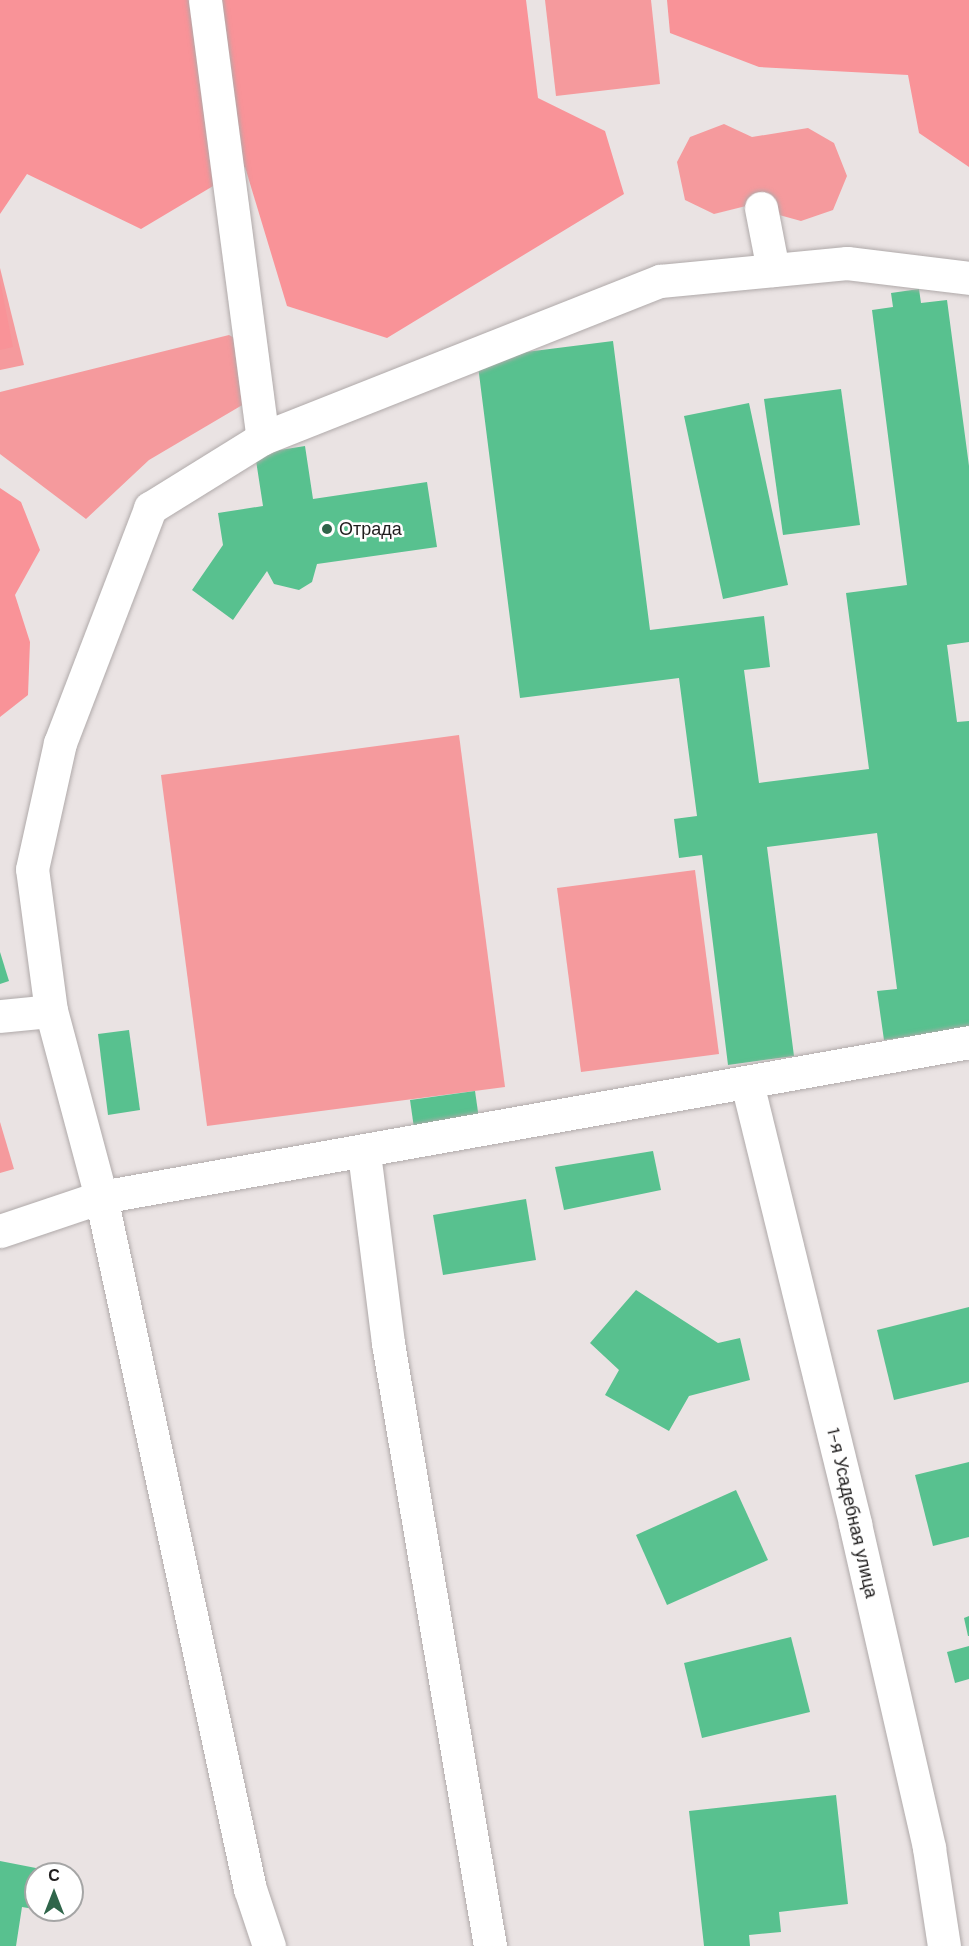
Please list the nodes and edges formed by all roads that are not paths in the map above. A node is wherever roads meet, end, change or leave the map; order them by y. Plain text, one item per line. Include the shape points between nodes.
1 (205, 0) edge
2 (761, 208) dead end
3 (773, 270) junction
4 (969, 278) edge
5 (263, 438) junction
6 (51, 1011) junction
7 (0, 1016) edge
8 (969, 1042) edge
9 (747, 1083) junction
10 (364, 1153) junction
11 (101, 1197) junction
12 (0, 1231) edge
13 (269, 1946) edge
14 (490, 1946) edge
15 (944, 1946) edge

1 - 5 street
2 - 3 street
3 - 4 street via 847,263
3 - 5 street via 660,281
5 - 6 street via 150,508 60,743 32,869
6 - 7 street
6 - 11 street
8 - 9 street
9 - 10 street
9 - 15 street, 1-я Усадебная улица via 929,1848
10 - 11 street
10 - 14 street via 388,1343
11 - 12 street
11 - 13 street via 250,1889

